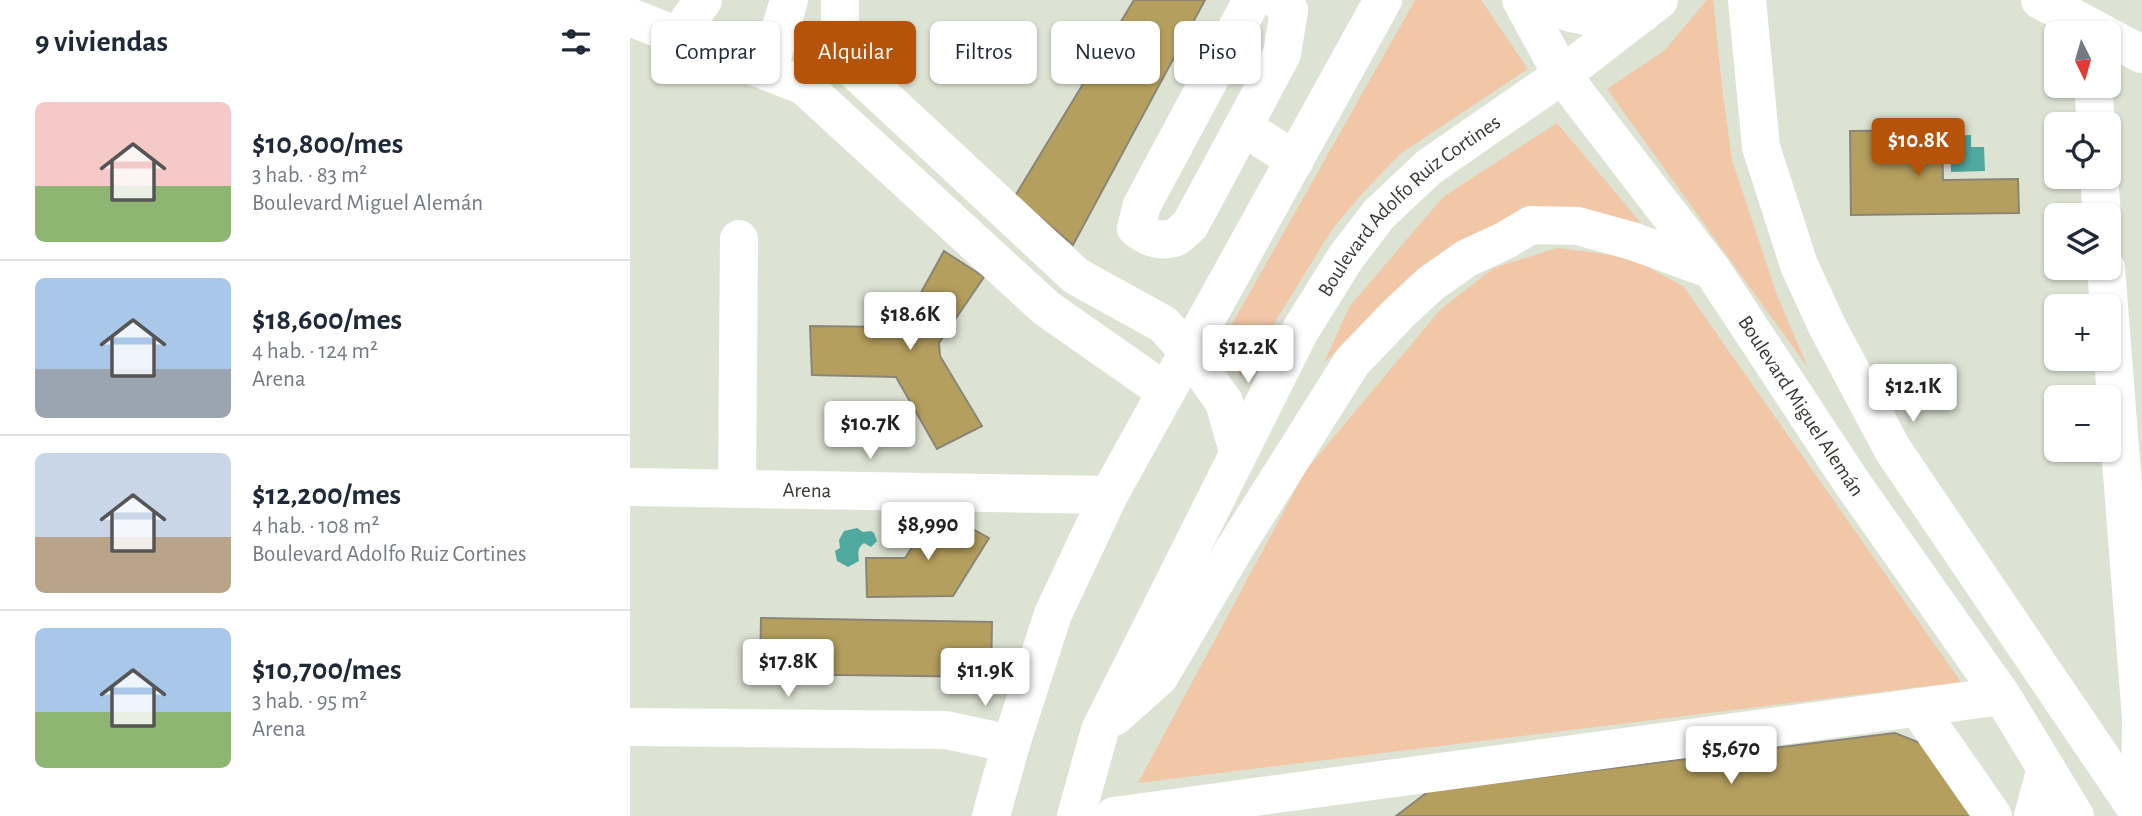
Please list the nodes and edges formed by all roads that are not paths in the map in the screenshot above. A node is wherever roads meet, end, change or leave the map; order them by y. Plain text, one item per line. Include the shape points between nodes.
1 (703, 0) edge
2 (789, 0) edge
3 (840, 0) edge
4 (1252, 0) edge
5 (1278, 0) edge
6 (1383, 0) edge
7 (1521, 0) edge
8 (1531, 0) edge
9 (1746, 0) edge
10 (2040, 0) edge
11 (1651, 7) edge
12 (630, 17) edge
13 (688, 21) edge
14 (840, 21) edge
15 (2077, 21) edge
16 (651, 25) edge
17 (780, 31) edge
18 (2121, 44) edge
19 (2142, 54) edge
20 (1562, 75) junction
21 (780, 77) edge
22 (808, 84) edge
23 (870, 84) edge
24 (804, 86) junction
25 (1237, 139) junction
26 (1289, 170) junction
27 (739, 239) dead end
28 (1712, 270) junction
29 (2107, 280) edge
30 (1188, 351) junction
31 (1166, 392) junction
32 (1238, 451) junction
33 (630, 486) edge
34 (737, 488) junction
35 (1109, 495) junction
36 (2135, 574) edge
37 (2002, 696) junction
38 (1917, 707) junction
39 (630, 727) edge
40 (1100, 730) junction
41 (1011, 744) junction
42 (2046, 768) junction
43 (991, 816) edge
44 (1076, 816) edge
45 (1114, 816) edge
46 (1993, 816) edge
47 (2033, 816) edge
48 (2075, 816) edge
49 (2140, 816) edge

1 - 13 main road
2 - 17 main road
3 - 14 main road
4 - 25 main road via 1142,205 1136,228 1157,239 1175,237 1190,225
5 - 25 main road via 1289,10 1282,54
6 - 26 main road
7 - 20 main road, Boulevard Miguel Alemán
8 - 11 main road via 1592,17
9 - 49 main road via 1761,147 1799,265 1827,326 1893,450
10 - 15 main road
11 - 20 main road, Boulevard Adolfo Ruiz Cortines
12 - 16 main road
18 - 19 main road
20 - 28 main road, Boulevard Miguel Alemán
20 - 32 main road, Boulevard Adolfo Ruiz Cortines via 1429,167 1379,214 1300,331
21 - 24 main road
22 - 24 main road
23 - 30 main road via 1076,276 1163,324
24 - 31 main road via 1046,308
25 - 26 main road
26 - 30 main road
27 - 34 main road
28 - 37 main road, Boulevard Miguel Alemán via 1850,480
28 - 40 main road via 1578,226 1531,225 1467,258 1430,284 1352,362 1159,677
29 - 36 main road
30 - 31 main road
30 - 32 main road via 1224,402
31 - 35 main road
32 - 40 main road, Boulevard Adolfo Ruiz Cortines
33 - 34 main road, Arena
34 - 35 main road, Arena
35 - 41 main road via 1054,614
36 - 49 main road
37 - 38 main road
37 - 42 main road, Boulevard Miguel Alemán
38 - 45 main road
38 - 46 main road
39 - 41 main road via 946,730
40 - 44 main road, Boulevard Adolfo Ruiz Cortines
41 - 43 main road
42 - 47 main road
42 - 48 main road, Boulevard Miguel Alemán

